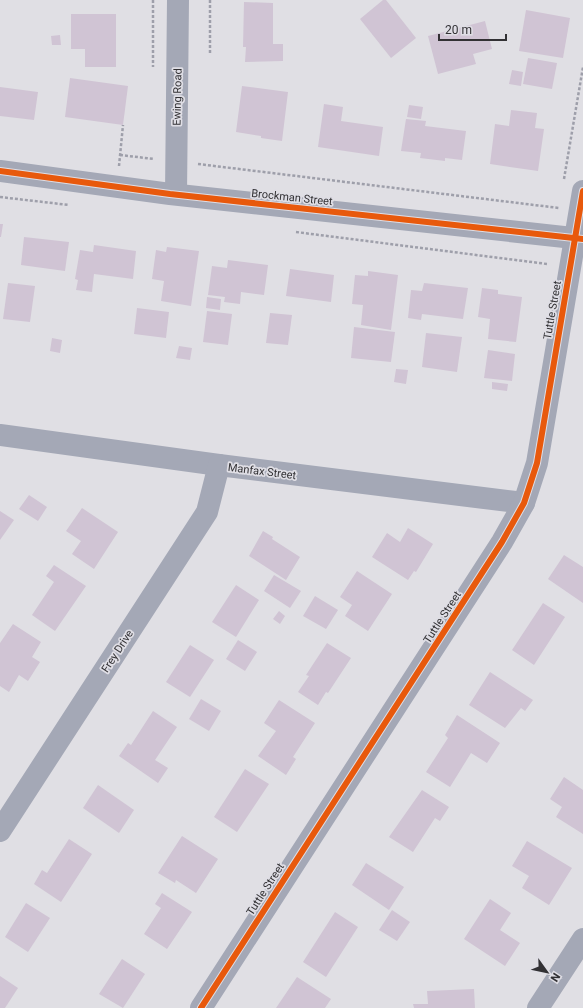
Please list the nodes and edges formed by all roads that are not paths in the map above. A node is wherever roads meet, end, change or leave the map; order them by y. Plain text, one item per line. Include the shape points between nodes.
1 (178, 0) edge
2 (0, 171) edge
3 (176, 194) junction
4 (569, 199) edge
5 (579, 238) edge
6 (0, 435) edge
7 (219, 465) junction
8 (524, 503) junction
9 (0, 831) edge
10 (583, 939) edge
11 (201, 1008) edge
12 (538, 1008) edge

1 - 3 street, Ewing Road
2 - 3 street, Brockman Street
3 - 5 street, Brockman Street
4 - 5 street, Tuttle Street
5 - 8 street, Tuttle Street via 570,266 537,463
6 - 7 street, Manfax Street
7 - 8 street, Manfax Street
7 - 9 street, Frey Drive via 207,512
8 - 11 street, Tuttle Street via 502,542
10 - 12 street

